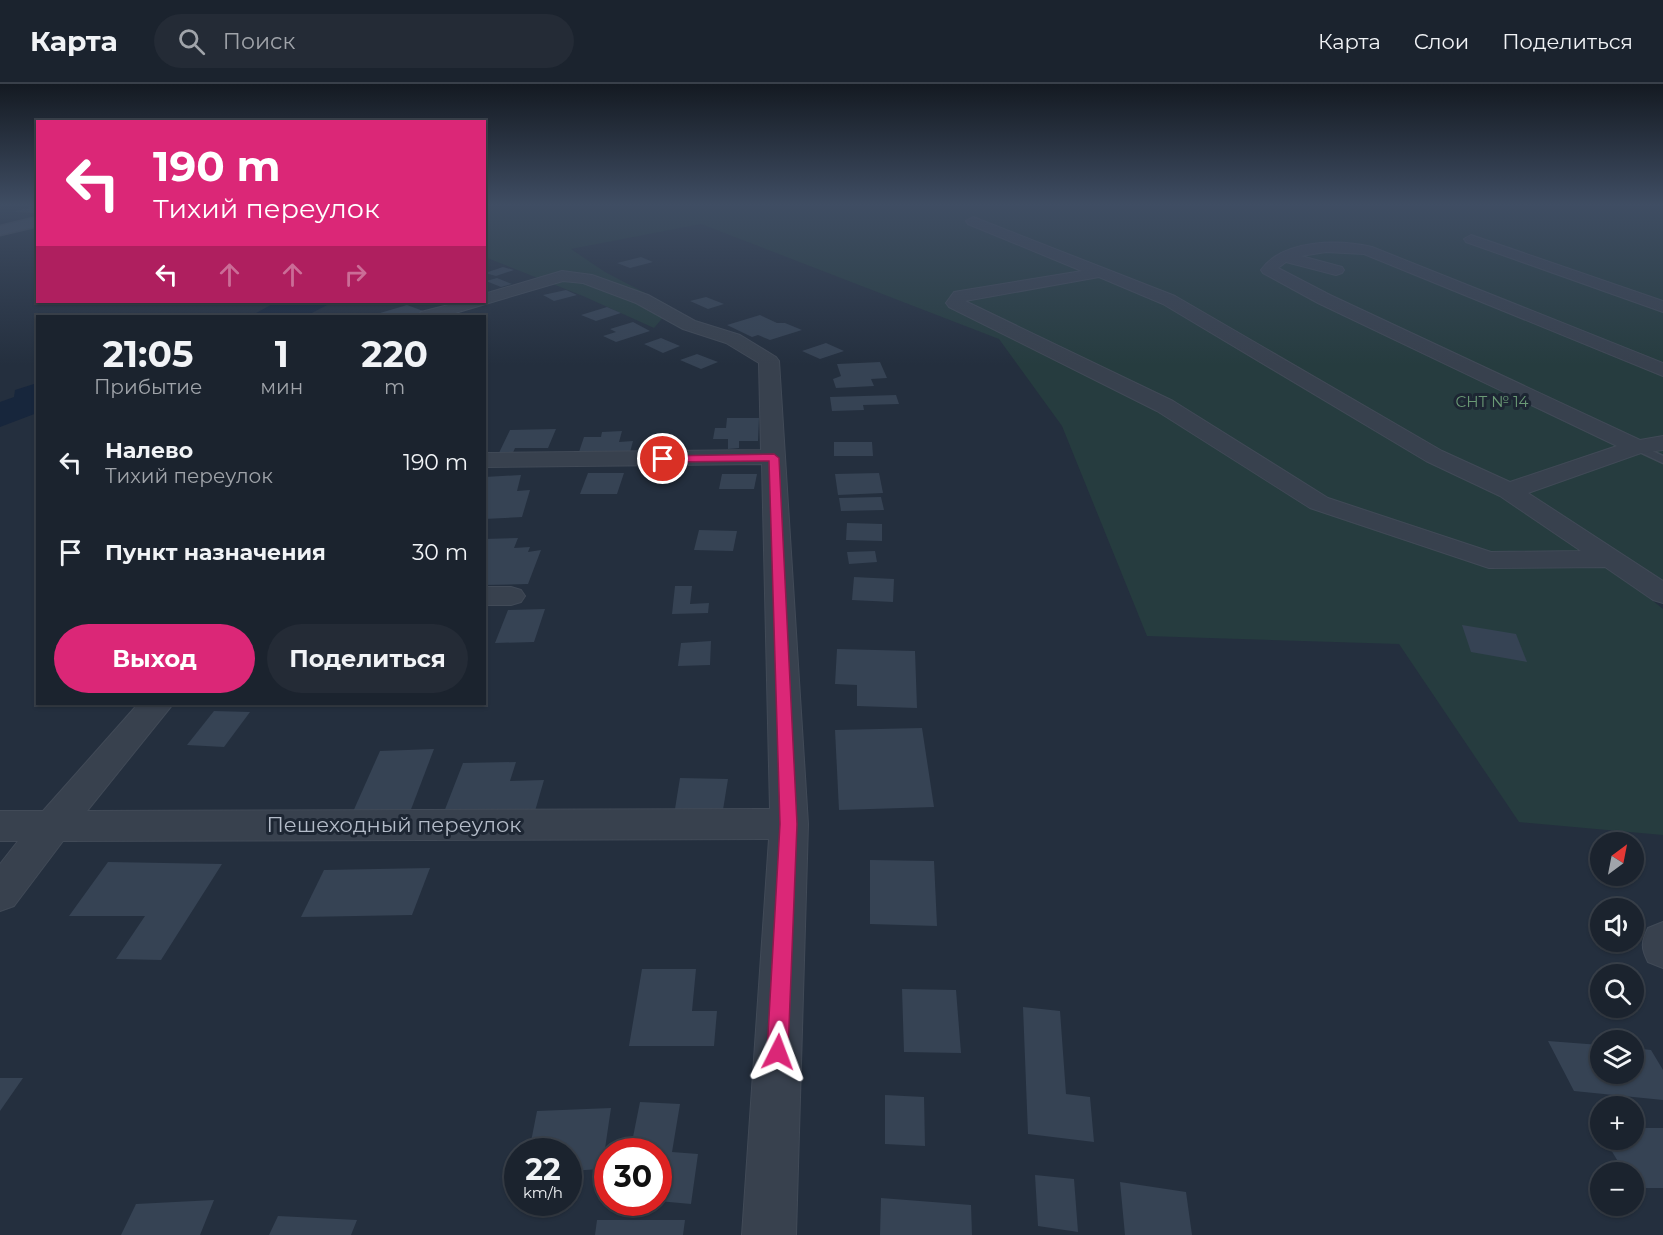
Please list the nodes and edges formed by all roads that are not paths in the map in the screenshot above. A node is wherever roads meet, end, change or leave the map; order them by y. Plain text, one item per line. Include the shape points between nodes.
1 (1066, 258) edge
2 (1283, 258) edge
3 (1291, 258) edge
4 (1386, 258) edge
5 (1524, 258) edge
6 (1336, 270) dead end
7 (1102, 272) junction
8 (486, 299) edge
9 (474, 303) edge
10 (1663, 307) edge
11 (431, 315) edge
12 (1663, 370) edge
13 (1663, 443) edge
14 (1637, 447) junction
15 (774, 458) junction
16 (486, 460) edge
17 (1663, 460) edge
18 (1509, 492) junction
19 (1612, 559) junction
20 (1663, 594) edge
21 (155, 705) edge
22 (789, 824) junction
23 (53, 825) junction
24 (0, 826) edge
25 (0, 894) edge
26 (1663, 941) edge
27 (1663, 949) edge
28 (769, 1235) edge

1 - 7 street
2 - 14 street via 1269,270
3 - 6 street
4 - 12 street
5 - 10 street
7 - 18 street via 1169,300 1434,456
7 - 19 street via 960,296 955,303 1165,406 1319,502 1489,560
8 - 15 street via 562,276 586,278 642,300 688,325 733,339 769,361
9 - 11 street
13 - 14 street
14 - 17 lane
14 - 18 street
15 - 16 street
15 - 22 street
18 - 19 street
19 - 20 street
21 - 23 street
22 - 23 street, Пешеходный переулок
22 - 28 street
23 - 24 street, Пешеходный переулок
23 - 25 street
26 - 27 street

